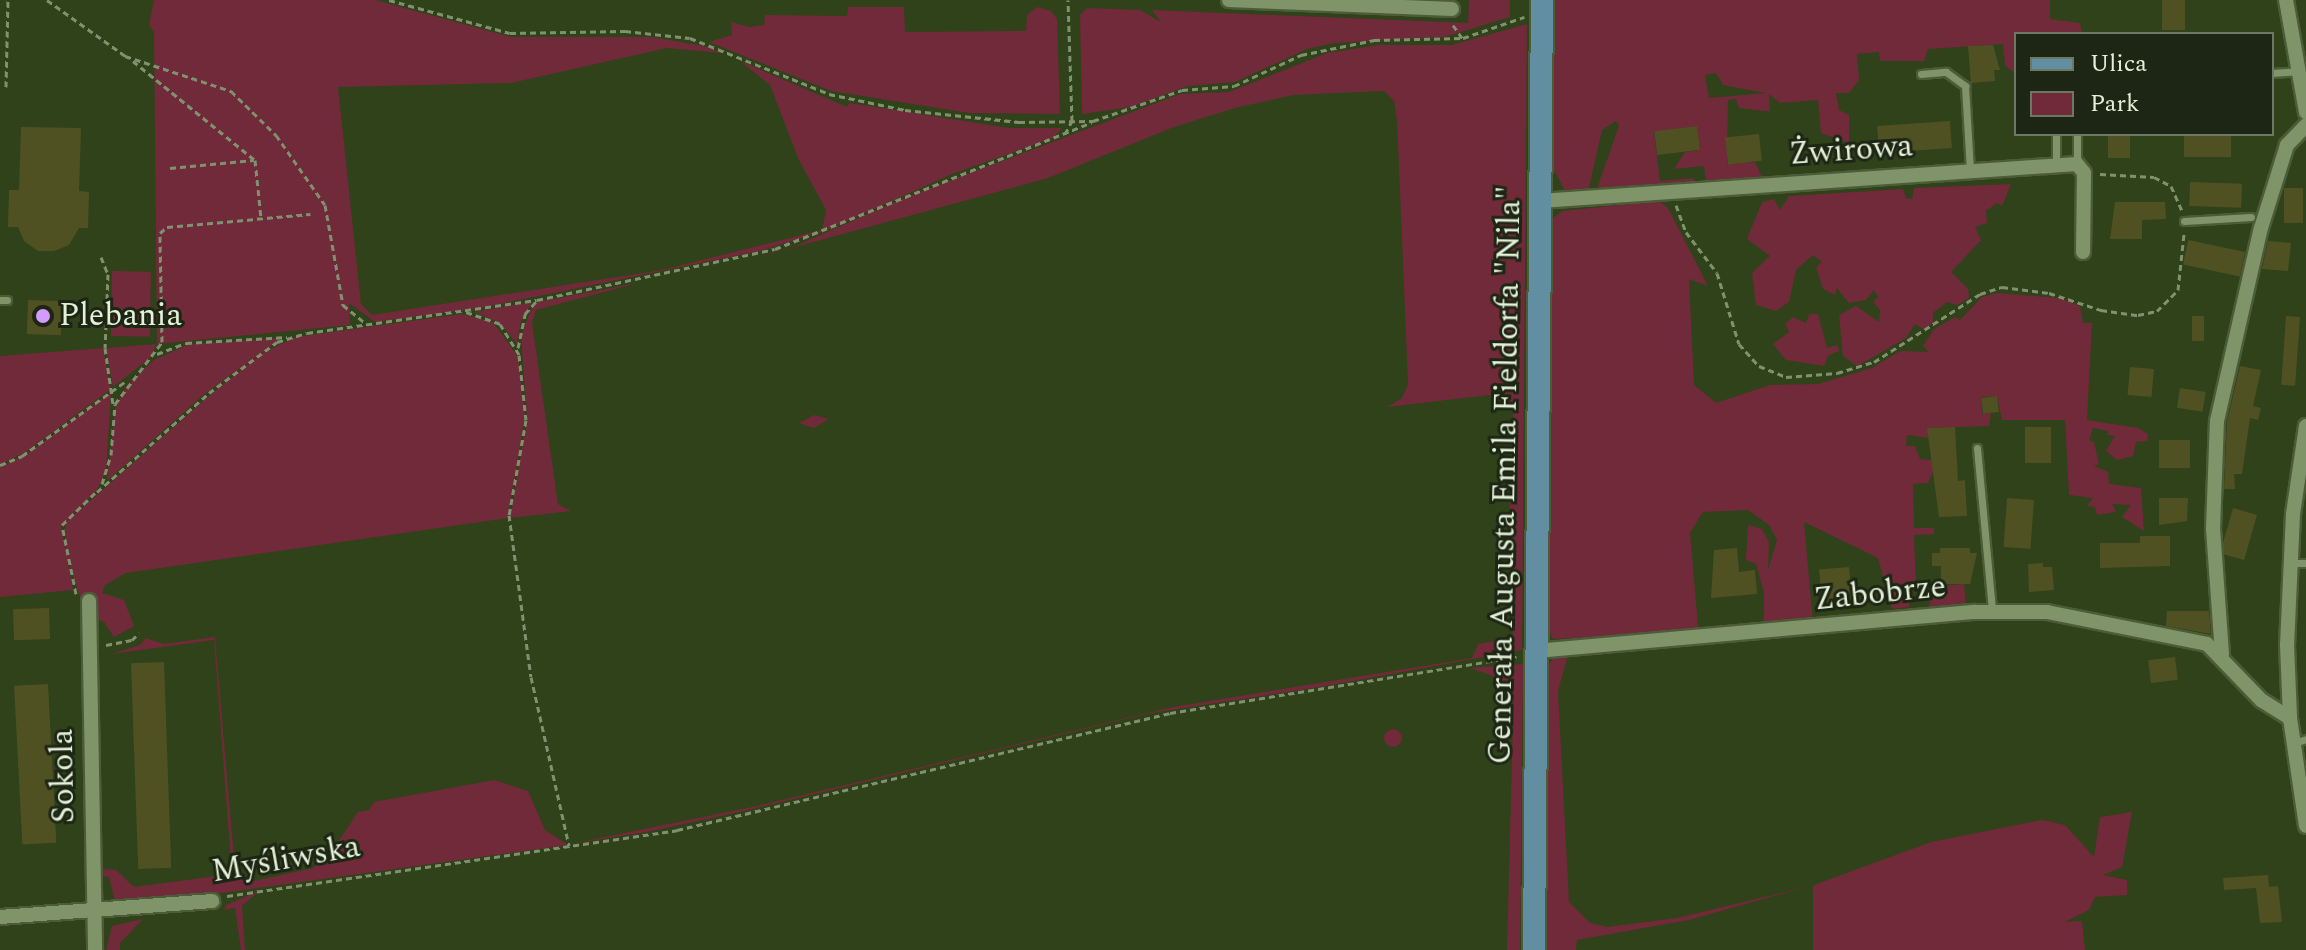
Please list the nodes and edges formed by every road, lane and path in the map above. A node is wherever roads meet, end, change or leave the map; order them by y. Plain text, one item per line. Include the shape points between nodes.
1 (8, 0) edge
2 (47, 0) edge
3 (389, 0) edge
4 (1068, 0) edge
5 (1229, 0) edge
6 (2286, 0) edge
7 (1542, 5) edge
8 (1452, 9) dead end
9 (125, 56) junction
10 (2300, 71) junction
11 (2274, 73) edge
12 (1921, 74) dead end
13 (6, 87) dead end
14 (2306, 112) edge
15 (1072, 121) junction
16 (1093, 121) junction
17 (2296, 127) edge
18 (2056, 136) edge
19 (2077, 136) edge
20 (1062, 137) junction
21 (255, 160) junction
22 (2056, 165) junction
23 (170, 168) dead end
24 (2080, 169) junction
25 (1970, 170) junction
26 (1674, 194) junction
27 (1540, 201) junction
28 (310, 214) dead end
29 (2251, 217) dead end
30 (261, 218) junction
31 (2184, 221) junction
32 (2083, 252) dead end
33 (101, 257) dead end
34 (537, 300) junction
35 (462, 312) junction
36 (373, 324) junction
37 (291, 337) junction
38 (518, 351) junction
39 (154, 357) junction
40 (133, 376) junction
41 (112, 390) junction
42 (113, 416) junction
43 (2306, 426) edge
44 (1977, 448) dead end
45 (2303, 461) edge
46 (0, 465) edge
47 (97, 492) junction
48 (2290, 563) junction
49 (2306, 563) edge
50 (89, 601) dead end
51 (1992, 611) junction
52 (90, 620) junction
53 (139, 633) dead end
54 (91, 648) junction
55 (1536, 653) junction
56 (2223, 655) junction
57 (2290, 718) junction
58 (2300, 741) edge
59 (2306, 826) edge
60 (569, 848) junction
61 (212, 901) joint
62 (94, 906) junction
63 (0, 917) edge
64 (95, 950) edge
65 (1534, 950) edge

1 - 13 path
2 - 9 path
3 - 15 path via 510,33 625,31 690,38 829,94 905,110 1019,122
4 - 15 path
5 - 8 street
6 - 10 street
7 - 16 path via 1463,38 1426,43 1374,40 1301,55 1234,86 1182,90
7 - 27 main road, Generała Augusta Emila Fieldorfa "Nila"
9 - 21 path
9 - 36 path via 216,84 245,101 325,205 345,311
10 - 11 lane
10 - 14 street
12 - 25 lane via 1954,74 1965,86
15 - 16 path
15 - 20 path
16 - 20 path
17 - 56 street via 2252,258 2217,421 2213,529 2217,630
18 - 22 lane
19 - 24 lane
20 - 34 path via 789,246
21 - 23 path
21 - 30 path
22 - 24 street, Żwirowa
22 - 25 street, Żwirowa
24 - 31 path via 2154,177 2171,186
24 - 32 street
25 - 26 street, Żwirowa
26 - 27 street, Żwirowa
26 - 31 path via 1686,232 1717,273 1739,344 1759,366 1786,377 1837,373 1874,362 1980,294 2002,287 2049,293 2101,310 2138,315 2157,311 2178,290
27 - 55 main road, Generała Augusta Emila Fieldorfa "Nila"
28 - 30 path
29 - 31 lane
30 - 39 path via 167,227 160,233 166,322
33 - 41 path via 108,274 105,348
34 - 35 path
34 - 38 path via 525,314
35 - 36 path
35 - 38 path via 500,324
36 - 37 path
37 - 39 path via 186,343
37 - 47 path via 244,364
38 - 60 path via 526,420 509,515 531,677
39 - 40 path
40 - 41 path
40 - 42 path
41 - 42 path
41 - 46 path via 22,456
42 - 47 path via 109,469
43 - 45 street
44 - 51 lane
45 - 48 street
47 - 52 path via 66,519 61,532 70,578
48 - 49 lane
48 - 57 street
50 - 52 street, Sokola
51 - 55 street, Zabobrze
51 - 56 street, Zabobrze via 2094,620 2198,642
52 - 54 street, Sokola
53 - 54 path via 130,641
54 - 62 street, Sokola
55 - 60 path, Myśliwska via 1170,713 677,830
55 - 65 main road, Generała Augusta Emila Fieldorfa "Nila"
56 - 57 street, Zabobrze via 2261,700
57 - 58 street
58 - 59 street
60 - 61 path, Myśliwska via 253,889
61 - 62 street, Myśliwska via 127,911
62 - 63 street, Myśliwska
62 - 64 street, Sokola

